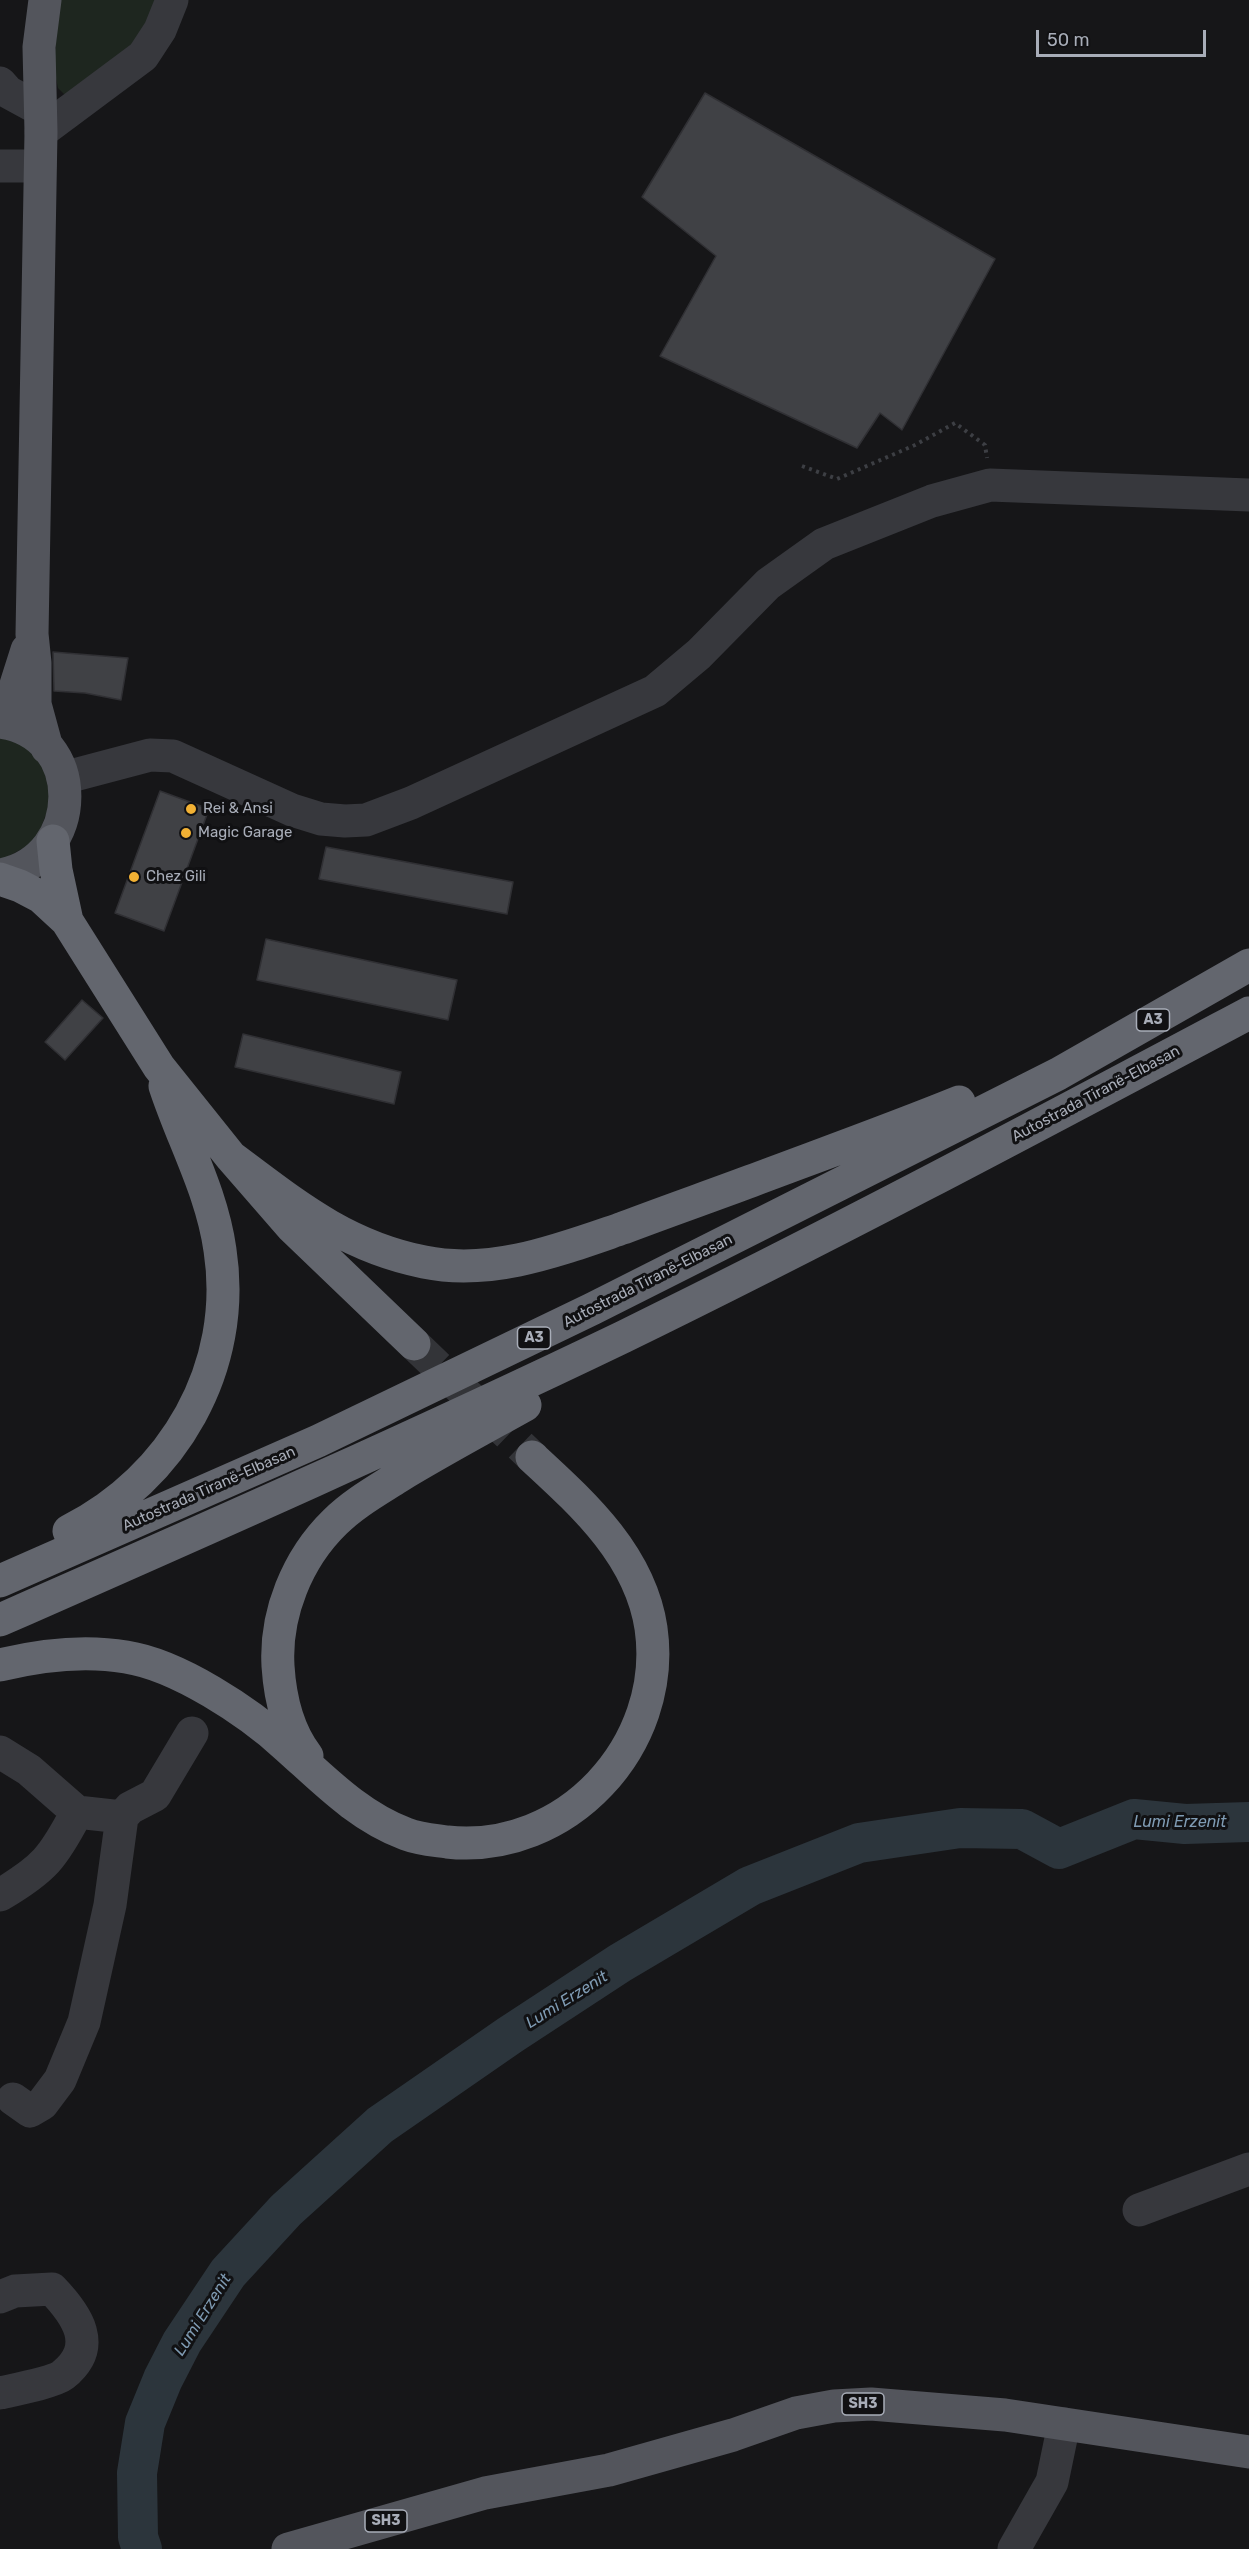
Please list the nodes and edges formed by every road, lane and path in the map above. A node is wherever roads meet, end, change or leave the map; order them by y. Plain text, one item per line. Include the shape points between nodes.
1 (45, 0) edge
2 (172, 0) edge
3 (0, 83) edge
4 (41, 121) junction
5 (0, 166) edge
6 (40, 166) junction
7 (802, 466) dead end
8 (990, 485) junction
9 (1249, 495) edge
10 (32, 634) junction
11 (0, 707) edge
12 (0, 722) edge
13 (47, 748) junction
14 (63, 778) junction
15 (53, 841) junction
16 (0, 877) edge
17 (67, 921) junction
18 (1249, 965) edge
19 (1249, 1013) edge
20 (159, 1067) junction
21 (1058, 1074) junction
22 (231, 1156) junction
23 (623, 1336) junction
24 (414, 1344) tunnel mouth
25 (532, 1457) tunnel mouth
26 (0, 1562) edge
27 (0, 1581) edge
28 (0, 1620) edge
29 (0, 1665) edge
30 (192, 1733) dead end
31 (0, 1752) edge
32 (326, 1782) junction
33 (77, 1812) junction
34 (122, 1817) junction
35 (0, 1895) edge
36 (13, 2099) dead end
37 (1249, 2169) edge
38 (1139, 2210) dead end
39 (0, 2297) edge
40 (0, 2393) edge
41 (1064, 2424) junction
42 (1249, 2452) edge
43 (288, 2549) edge
44 (1014, 2549) edge

1 - 4 main road via 39,47
2 - 4 street via 160,30 143,56
3 - 4 street
4 - 6 main road
5 - 6 street
6 - 10 main road
7 - 8 path via 837,479 955,423 985,445
8 - 9 street
8 - 14 street via 932,501 824,544 768,584 699,654 655,691 366,820 321,819 292,810 173,756 150,755
10 - 11 main road via 14,691
10 - 13 main road via 35,704
12 - 13 main road via 20,728
13 - 14 main road
14 - 15 main road via 64,812
15 - 16 main road via 32,863
15 - 17 highway
16 - 17 highway via 41,897
17 - 20 highway
18 - 21 highway, Autostrada Tiranë-Elbasan / A3
19 - 23 highway, Autostrada Tiranë-Elbasan / A3 via 871,1212
20 - 22 highway
20 - 26 highway via 184,1141 201,1177 220,1249 223,1310 210,1371 199,1401 180,1432 150,1472 129,1492 71,1530
21 - 22 highway via 1027,1069 913,1121 549,1254 503,1263 425,1263 354,1240 311,1217
21 - 27 highway, Autostrada Tiranë-Elbasan / A3 via 592,1310 318,1441
22 - 24 highway via 291,1226
23 - 28 highway, Autostrada Tiranë-Elbasan / A3 via 336,1473
23 - 32 highway via 610,1361 364,1498 335,1522 306,1559 288,1597 278,1633 279,1682 294,1736
25 - 32 highway via 602,1525 631,1569 643,1598 653,1653 650,1683 633,1739 598,1788 578,1806 530,1832 503,1840 478,1843 407,1834 362,1812
29 - 32 highway via 66,1653 128,1657 165,1669 258,1723
30 - 34 street via 155,1795
31 - 33 street via 29,1770
33 - 34 street
33 - 35 street via 49,1861
34 - 36 street via 110,1905 84,2022 60,2080 42,2104 30,2111
37 - 38 street
39 - 40 street via 15,2291 52,2289 71,2309 83,2336 80,2354 62,2376
41 - 42 main road, SH3
41 - 43 main road, SH3 via 871,2404 834,2406 796,2413 609,2470 485,2493
41 - 44 street via 1052,2482

